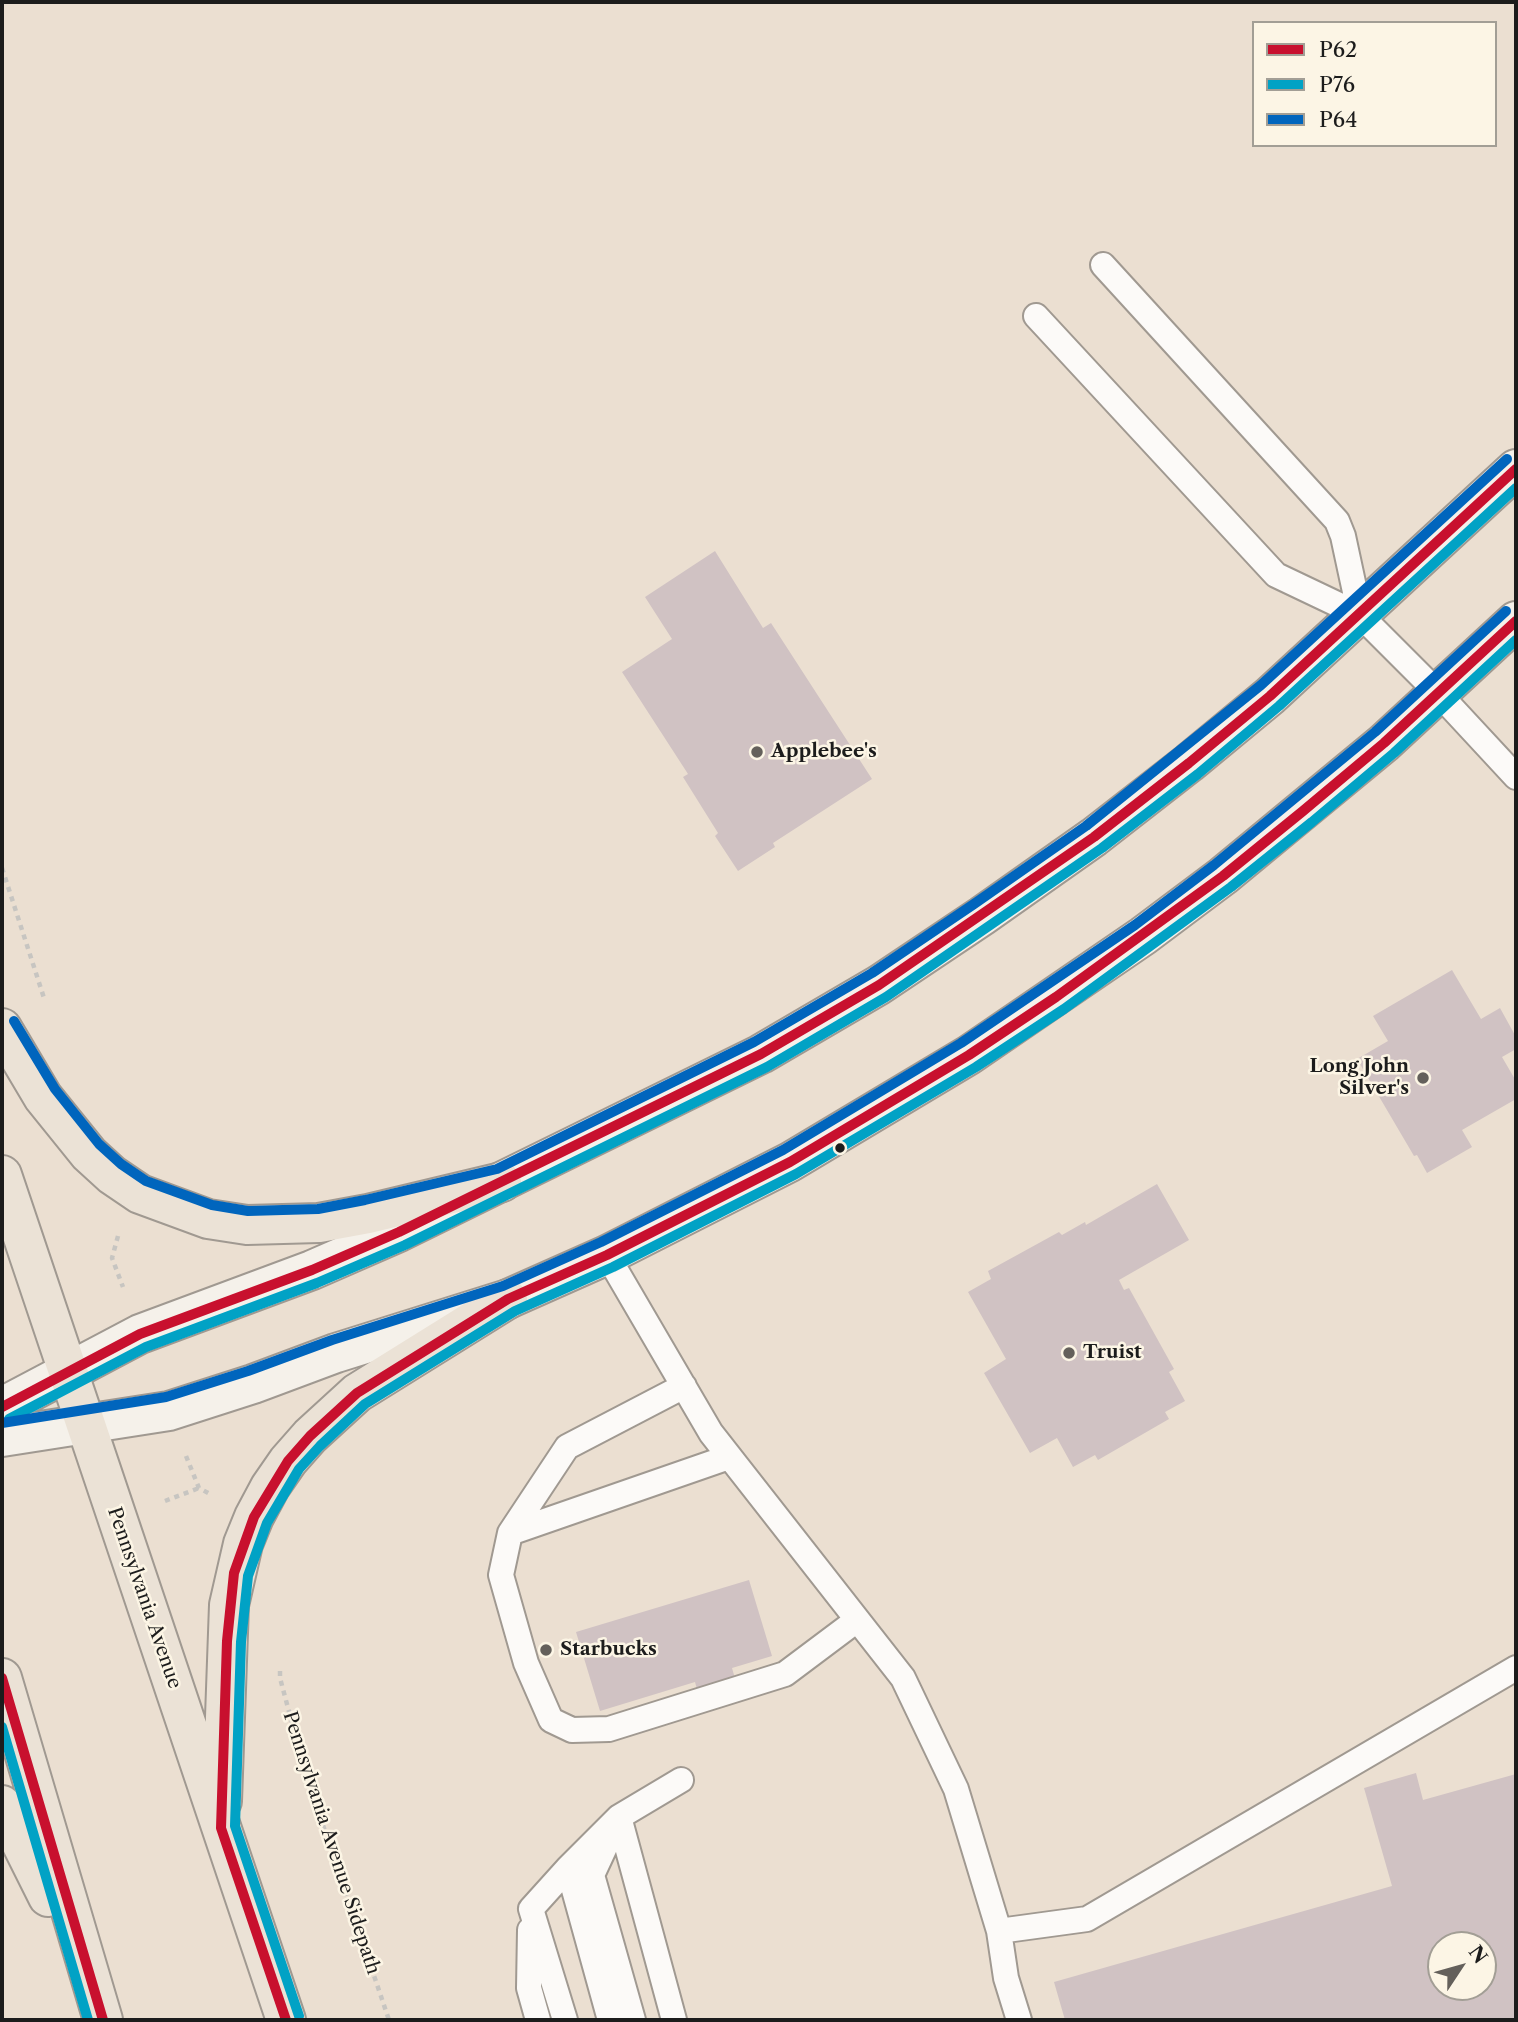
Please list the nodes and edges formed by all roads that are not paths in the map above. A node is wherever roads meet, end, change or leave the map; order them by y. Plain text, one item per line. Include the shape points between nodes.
1 (1103, 264) dead end
2 (1036, 316) dead end
3 (1516, 469) edge
4 (1360, 615) junction
5 (1516, 621) edge
6 (1439, 694) junction
7 (1516, 777) edge
8 (2, 1028) edge
9 (2, 1175) edge
10 (502, 1182) junction
11 (607, 1255) junction
12 (508, 1299) junction
13 (69, 1371) junction
14 (684, 1386) junction
15 (2, 1408) edge
16 (86, 1425) junction
17 (2, 1437) edge
18 (729, 1457) junction
19 (510, 1533) junction
20 (857, 1620) junction
21 (1516, 1668) edge
22 (2, 1678) edge
23 (681, 1780) dead end
24 (2, 1805) edge
25 (619, 1817) junction
26 (221, 1828) junction
27 (568, 1868) junction
28 (531, 1909) junction
29 (999, 1931) junction
30 (89, 1977) junction
31 (103, 2020) edge
32 (286, 2020) edge
33 (538, 2020) edge
34 (565, 2020) edge
35 (610, 2020) edge
36 (633, 2020) edge
37 (674, 2020) edge
38 (1019, 2020) edge

1 - 4 lane via 1337,521
2 - 4 lane via 1276,575
3 - 4 street
4 - 6 lane
4 - 10 street via 1270,696 1094,837 879,985 761,1054
5 - 6 street
6 - 7 lane
6 - 11 street via 1223,876 1056,997 790,1162
8 - 10 highway via 43,1097 89,1154 141,1194 196,1215 247,1225 319,1223
9 - 13 highway, Pennsylvania Avenue
10 - 13 street via 312,1270 139,1334
11 - 12 street
11 - 14 lane
12 - 16 street via 169,1411
12 - 26 highway via 337,1410 288,1461 254,1517 234,1573 229,1605
13 - 15 street
13 - 16 highway, Pennsylvania Avenue
14 - 18 lane
14 - 19 lane via 567,1447
16 - 17 street
16 - 26 highway, Pennsylvania Avenue
18 - 19 lane
18 - 20 lane
19 - 20 lane via 501,1575 526,1663 551,1720 572,1730 610,1729 785,1674
20 - 29 lane via 903,1678 956,1789
21 - 29 lane via 1087,1919
22 - 30 highway
23 - 25 lane
24 - 30 highway
25 - 27 lane
25 - 36 lane via 592,1875
25 - 37 lane
26 - 32 highway, Pennsylvania Avenue
27 - 28 lane
27 - 35 lane
28 - 33 lane via 528,1988
28 - 34 lane
29 - 38 lane
30 - 31 highway

